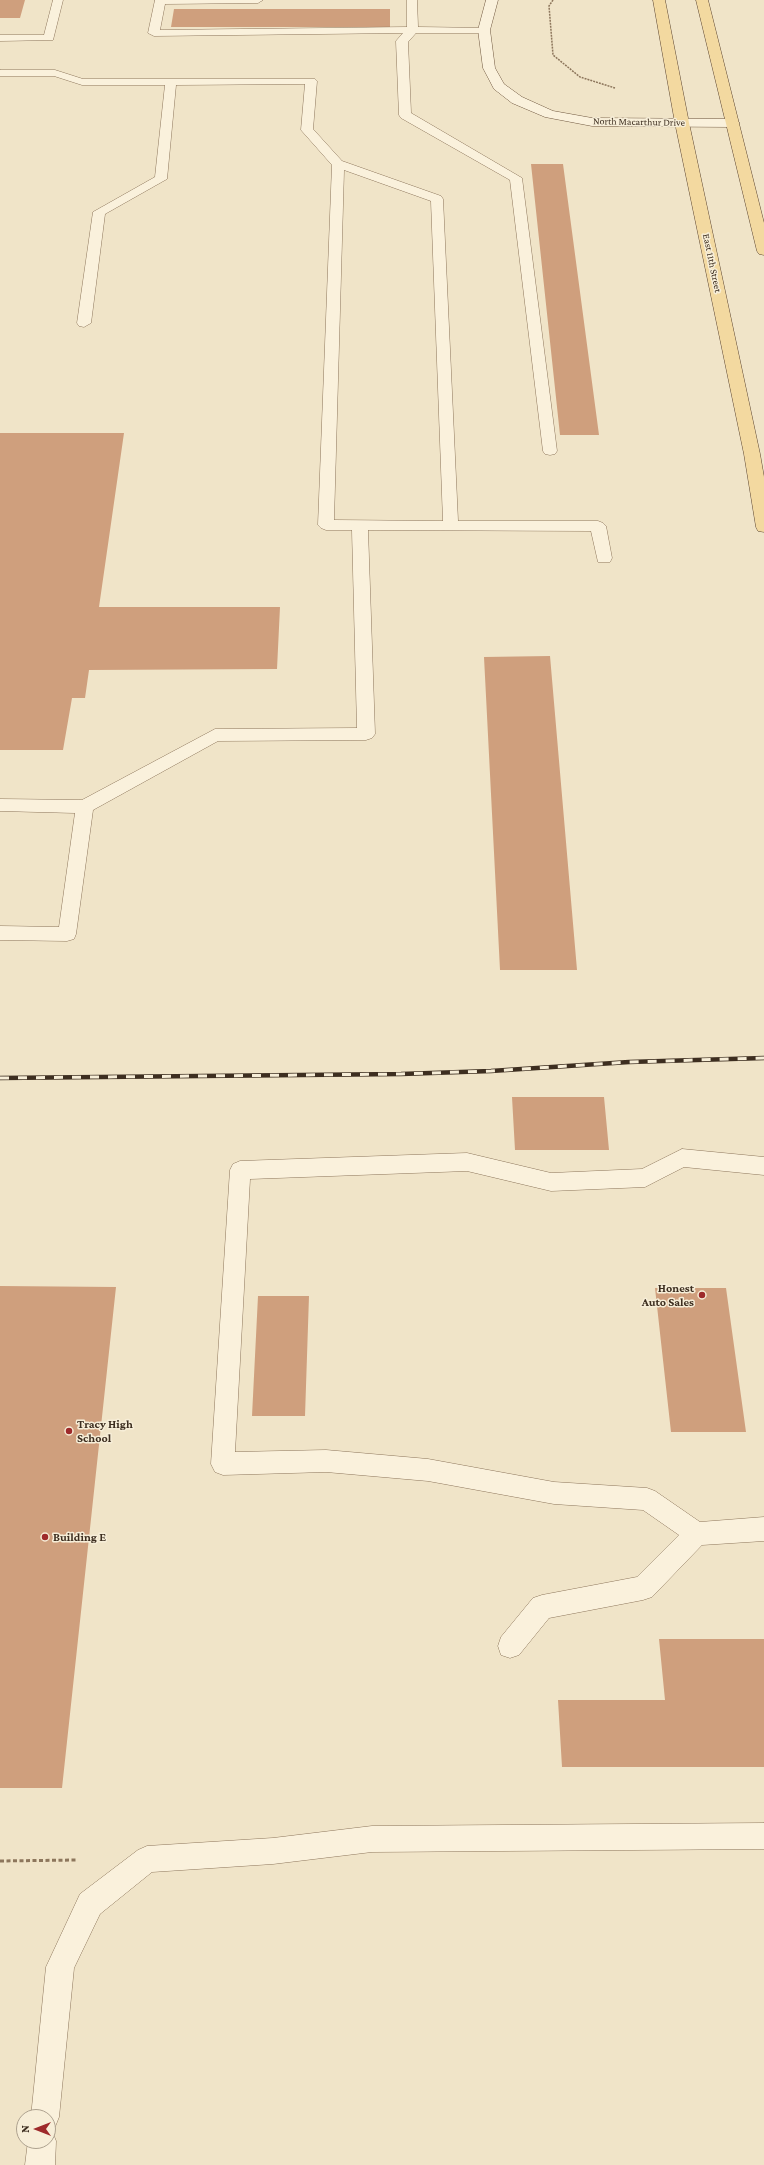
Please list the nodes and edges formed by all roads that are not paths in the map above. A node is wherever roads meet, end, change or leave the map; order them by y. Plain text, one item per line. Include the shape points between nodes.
1 (58, 0) edge
2 (160, 0) edge
3 (258, 0) edge
4 (412, 0) edge
5 (492, 0) edge
6 (659, 0) edge
7 (702, 0) edge
8 (413, 30) junction
9 (484, 30) junction
10 (0, 38) edge
11 (0, 73) edge
12 (171, 82) junction
13 (682, 123) junction
14 (733, 123) junction
15 (338, 164) junction
16 (764, 251) edge
17 (84, 323) dead end
18 (550, 451) dead end
19 (360, 525) junction
20 (451, 525) junction
21 (764, 527) edge
22 (604, 558) dead end
23 (0, 805) edge
24 (85, 806) junction
25 (0, 934) edge
26 (764, 1166) edge
27 (764, 1529) edge
28 (697, 1534) junction
29 (510, 1646) dead end
30 (764, 1836) edge
31 (46, 2109) edge
32 (41, 2149) edge
33 (40, 2165) edge

1 - 10 lane via 49,38
2 - 3 lane
2 - 8 lane via 154,33
4 - 8 lane
5 - 9 main road, North Macarthur Drive
6 - 13 main road, East 11th Street
7 - 14 main road
8 - 9 lane
8 - 18 lane via 402,41 405,115 516,178
9 - 13 main road, North Macarthur Drive via 489,68 499,86 517,100 550,114 592,122
11 - 12 lane via 56,73 82,82
12 - 15 lane via 311,81 307,130
12 - 17 lane via 161,179 99,212
13 - 14 main road, North Macarthur Drive
13 - 21 main road, East 11th Street via 752,454
14 - 16 main road
15 - 19 lane via 326,525
15 - 20 lane via 437,199
19 - 20 lane
19 - 24 lane via 366,734 215,735
20 - 22 lane via 598,526
23 - 24 lane
24 - 25 lane via 66,934
26 - 28 lane via 682,1158 646,1178 551,1182 467,1162 240,1170 223,1464 326,1461 428,1470 554,1493 647,1499
27 - 28 lane
28 - 29 lane via 643,1588 542,1607
30 - 31 lane via 372,1839 273,1851 147,1859 90,1904 60,1967
32 - 33 lane

